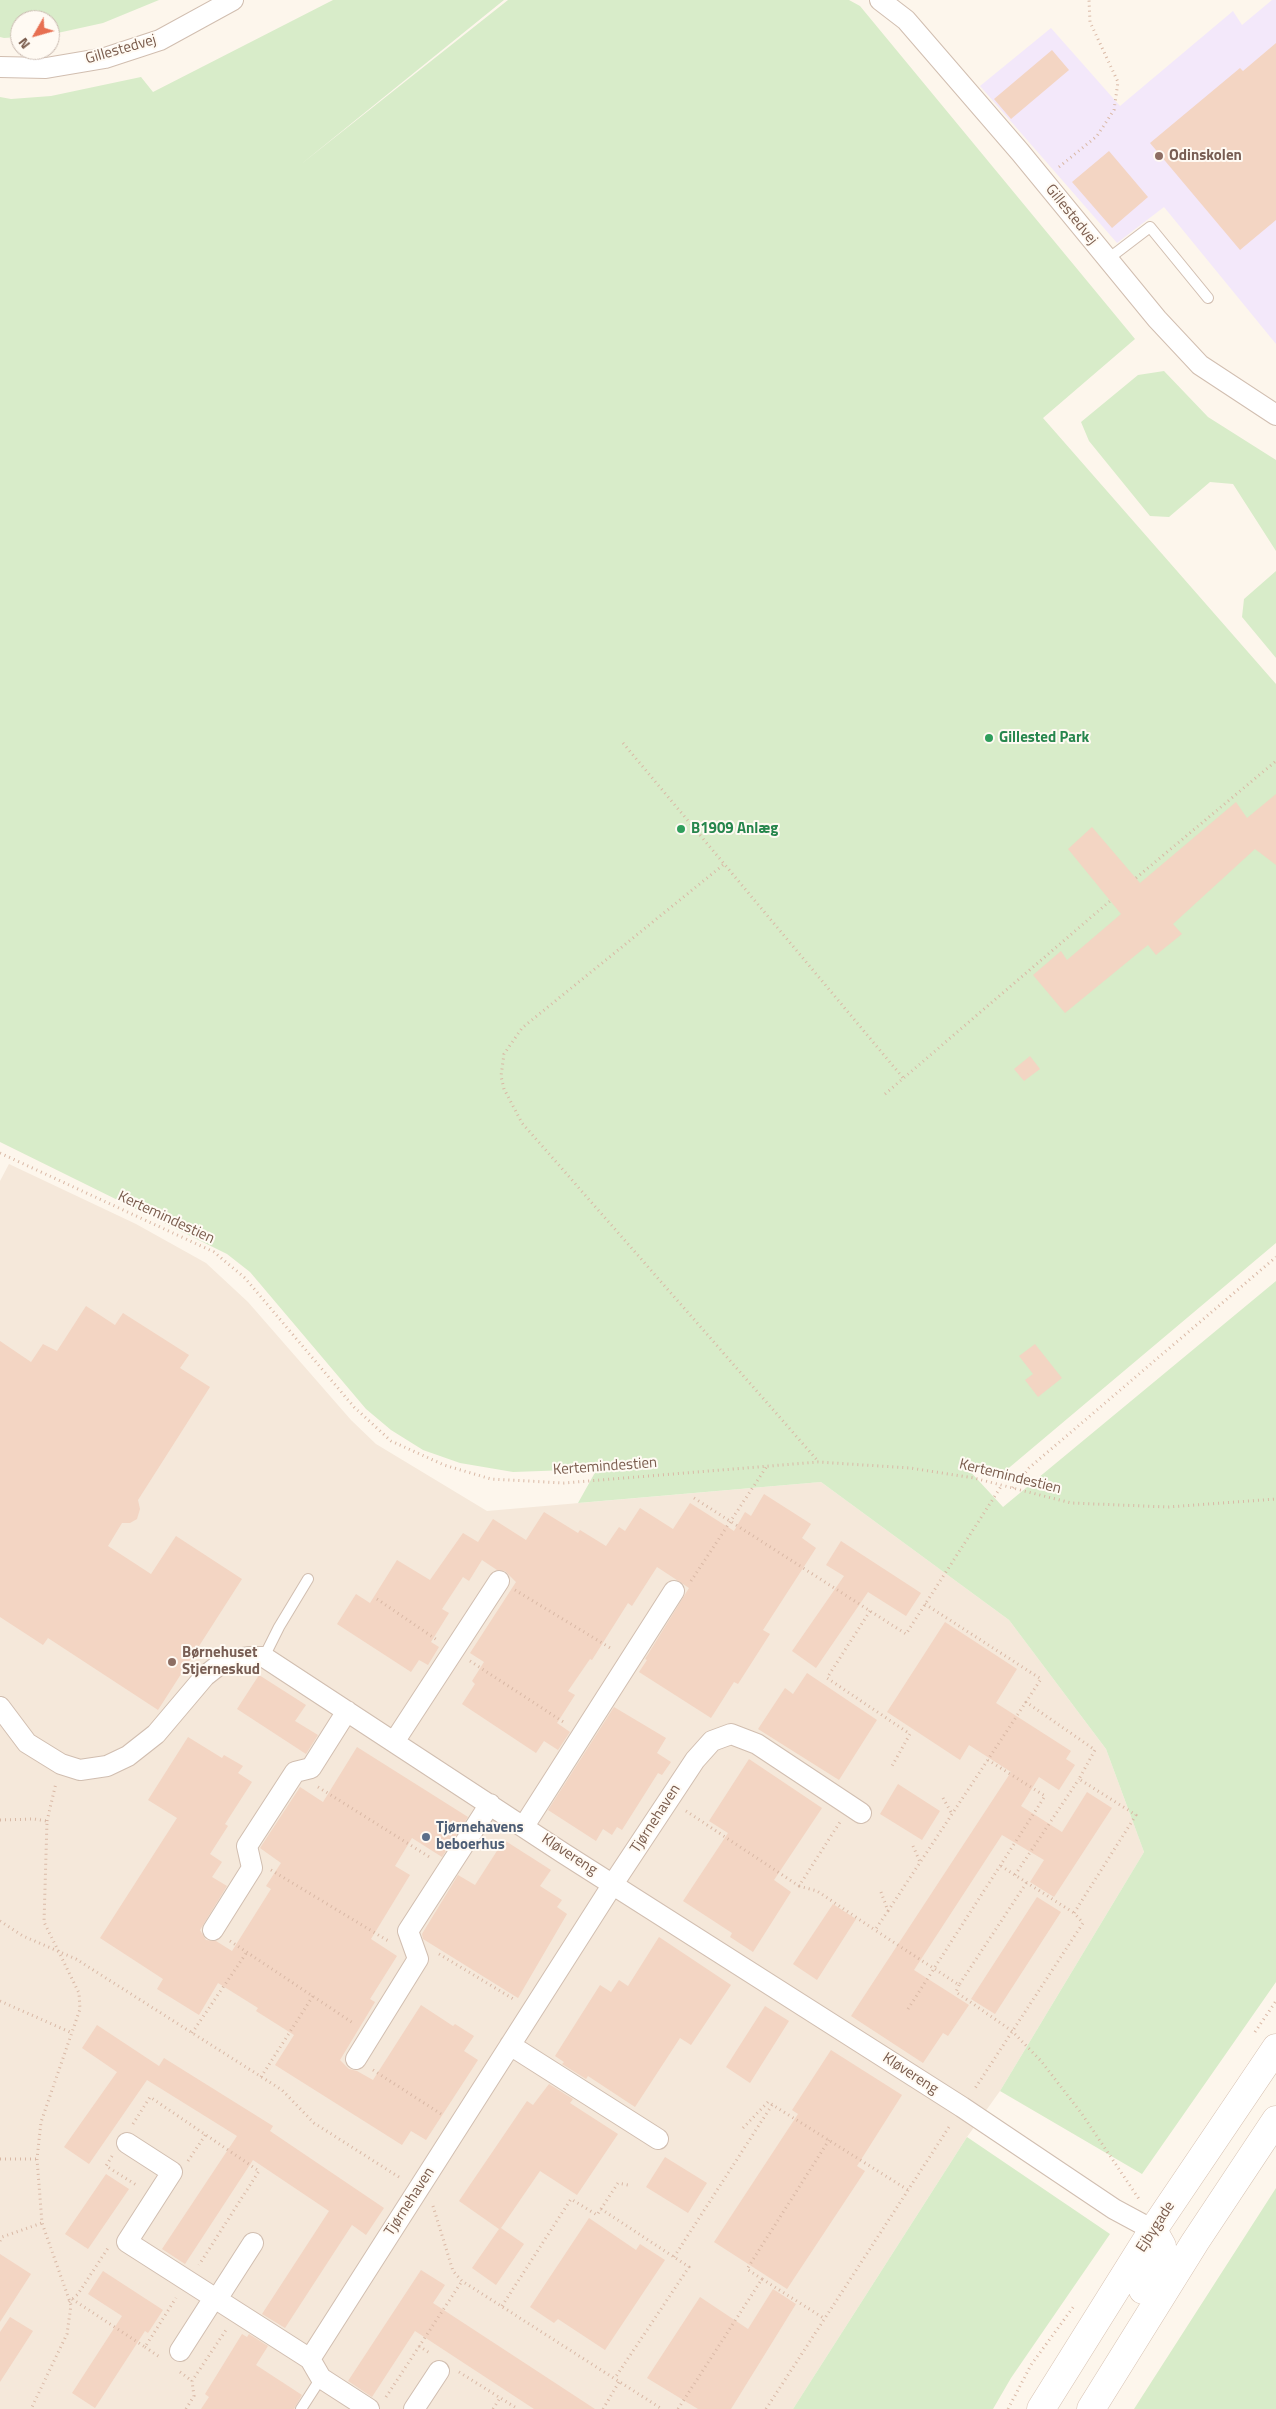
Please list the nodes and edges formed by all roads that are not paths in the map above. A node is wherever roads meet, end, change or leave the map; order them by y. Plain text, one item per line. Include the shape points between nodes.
1 (233, 0) edge
2 (880, 0) edge
3 (0, 67) edge
4 (1108, 260) junction
5 (1208, 298) dead end
6 (1276, 415) edge
7 (308, 1579) dead end
8 (500, 1580) road end
9 (674, 1591) road end
10 (264, 1657) junction
11 (0, 1707) edge
12 (347, 1711) junction
13 (394, 1742) junction
14 (490, 1804) junction
15 (856, 1809) road end
16 (524, 1826) junction
17 (613, 1884) junction
18 (213, 1930) road end
19 (510, 2045) junction
20 (1276, 2048) edge
21 (356, 2059) road end
22 (1276, 2120) edge
23 (658, 2140) dead end
24 (127, 2142) dead end
25 (1153, 2230) junction
26 (1195, 2242) junction
27 (253, 2243) dead end
28 (216, 2299) junction
29 (180, 2352) dead end
30 (310, 2359) junction
31 (442, 2365) road end
32 (321, 2378) junction
33 (376, 2405) edge
34 (1093, 2406) edge
35 (301, 2409) edge
36 (414, 2409) edge
37 (1041, 2409) edge

1 - 3 street, Gillestedvej via 160,40 105,58 46,68
2 - 4 street, Gillestedvej via 906,20
4 - 5 lane via 1150,227
4 - 6 street, Gillestedvej via 1200,365
7 - 10 lane
8 - 13 street
9 - 16 street
10 - 11 street via 248,1656 224,1661 204,1676 156,1734 128,1756 107,1766 80,1770 61,1764 27,1743
10 - 12 street, Kløvereng
12 - 13 street, Kløvereng
12 - 18 street via 311,1768 295,1772 247,1846 252,1868
13 - 14 street, Kløvereng
14 - 16 street, Kløvereng
14 - 21 street via 408,1931 418,1959
15 - 17 street, Tjørnehaven via 757,1744 731,1734 712,1740 695,1760
16 - 17 street, Kløvereng
17 - 19 street, Tjørnehaven
17 - 25 street, Kløvereng via 1114,2209
19 - 23 street
19 - 30 street, Tjørnehaven
20 - 25 main road, Ejbygade
22 - 26 main road
24 - 28 street via 172,2172 127,2242
25 - 26 main road
25 - 34 main road via 1162,2246 1162,2258 1104,2356
25 - 37 main road, Ejbygade
26 - 34 main road
27 - 28 street
28 - 29 street
28 - 30 street
30 - 32 street
31 - 36 street
32 - 33 street
32 - 35 lane

